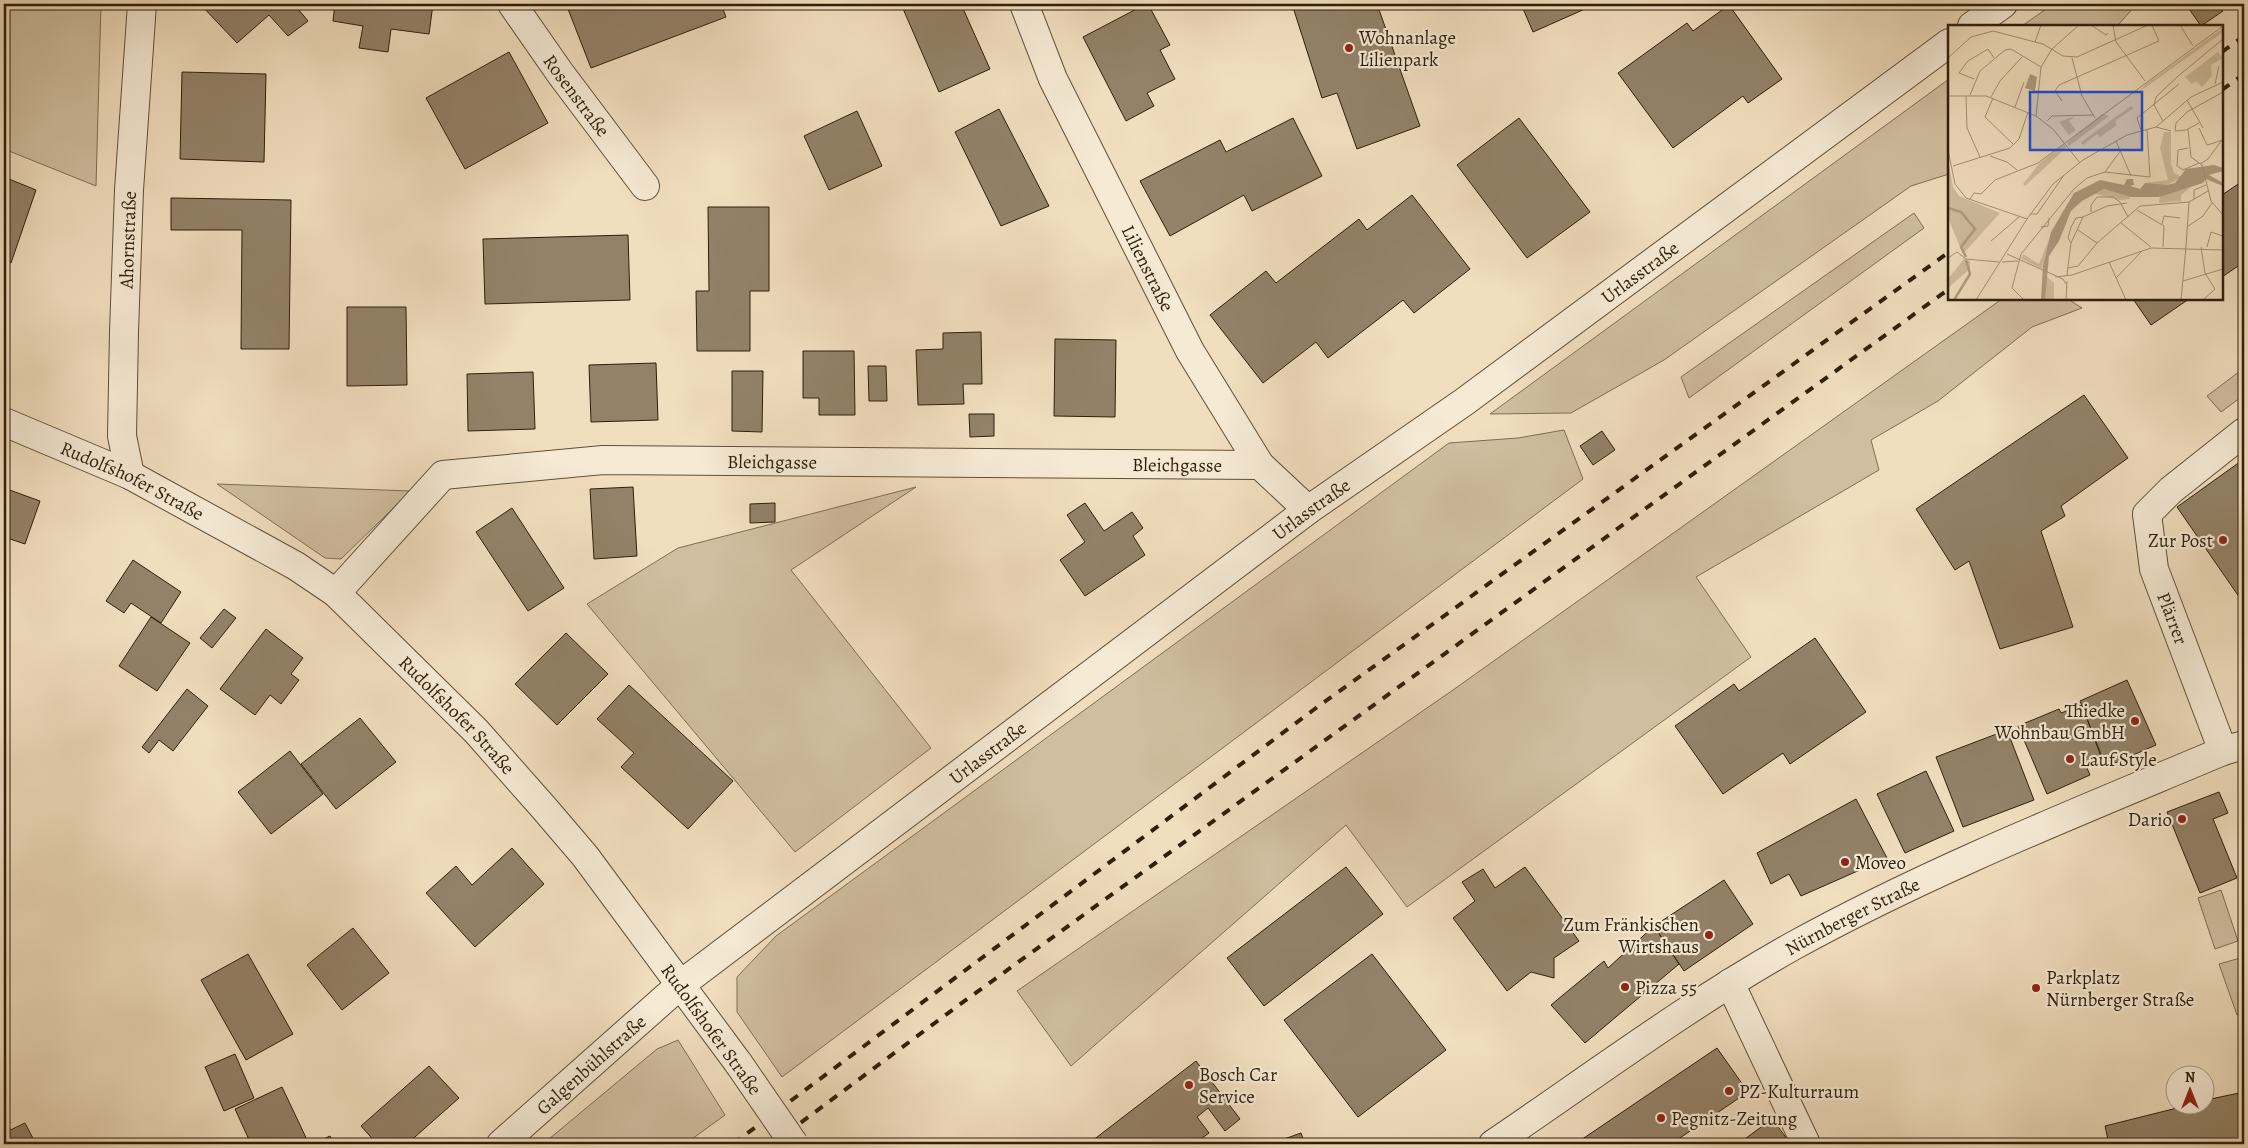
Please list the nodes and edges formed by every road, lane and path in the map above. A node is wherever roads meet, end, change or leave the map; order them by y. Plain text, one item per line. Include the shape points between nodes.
1 (142, 4) edge
2 (512, 4) edge
3 (1024, 4) edge
4 (2003, 4) edge
5 (1973, 25) edge
6 (1948, 44) edge
7 (645, 186) dead end
8 (4, 422) edge
9 (2244, 432) edge
10 (1260, 465) junction
11 (130, 475) junction
12 (1308, 510) junction
13 (336, 593) junction
14 (2234, 748) edge
15 (1730, 983) junction
16 (680, 985) junction
17 (500, 1144) edge
18 (794, 1144) edge
19 (1493, 1144) edge
20 (1806, 1144) edge

1 - 11 street, Ahornstraße via 129,190 124,332 122,436
2 - 7 street, Rosenstraße
3 - 10 street, Lilienstraße via 1053,79 1190,351
4 - 5 street
6 - 12 street, Urlasstraße via 1464,402
8 - 11 street, Rudolfshofer Straße
9 - 14 street, Plärrer via 2171,490 2147,514 2154,569
10 - 12 street, Lilienstraße
10 - 13 street, Bleichgasse via 602,460 443,475
11 - 13 street, Rudolfshofer Straße via 296,566
12 - 16 street, Urlasstraße
13 - 16 street, Rudolfshofer Straße via 476,731 585,856
14 - 15 street, Nürnberger Straße via 1949,866
15 - 19 street, Nürnberger Straße
15 - 20 street
16 - 17 street, Galgenbühlstraße
16 - 18 street, Rudolfshofer Straße, bridge

